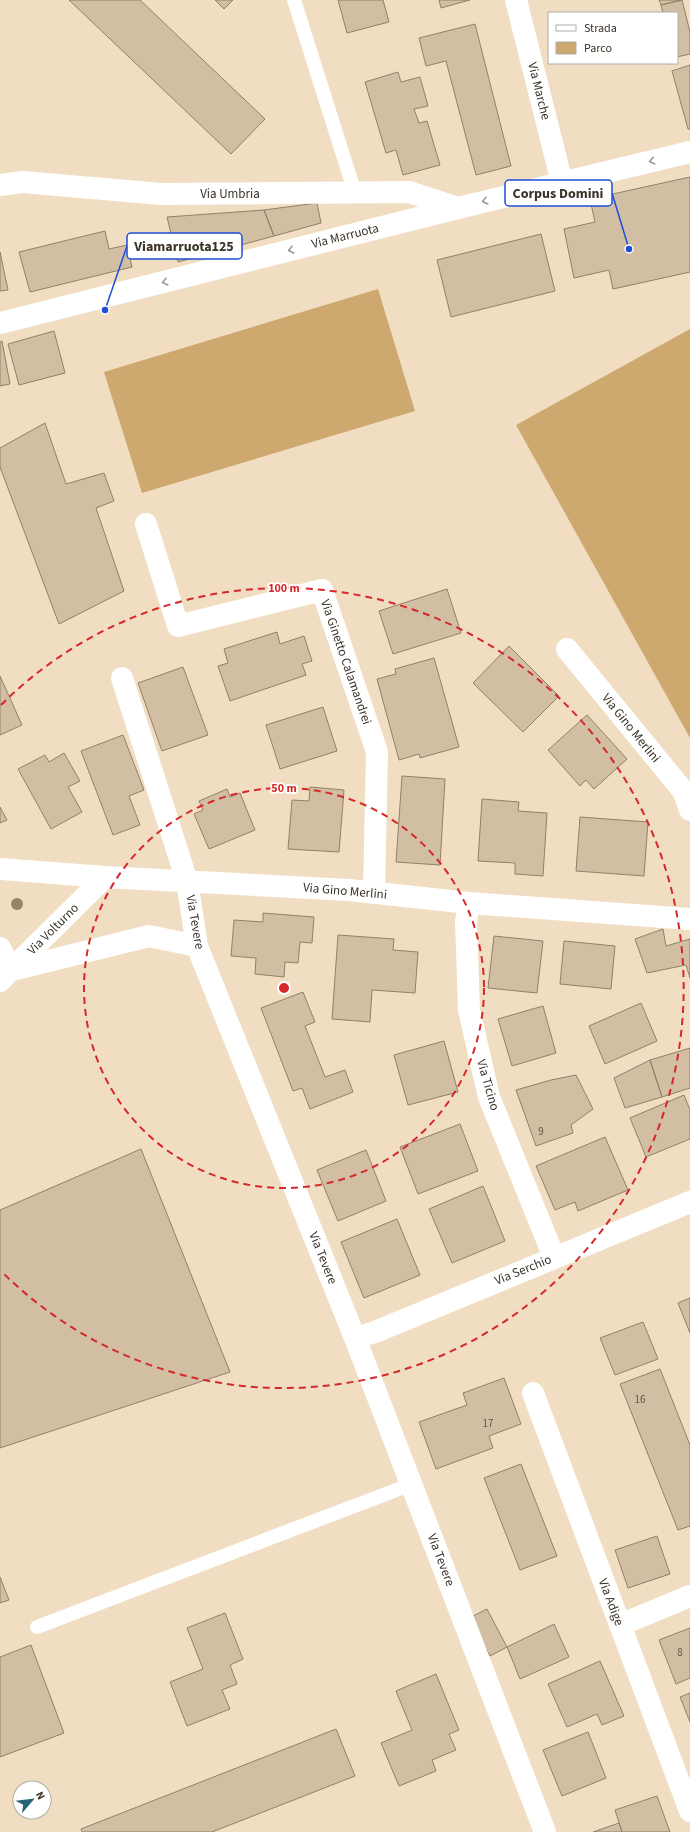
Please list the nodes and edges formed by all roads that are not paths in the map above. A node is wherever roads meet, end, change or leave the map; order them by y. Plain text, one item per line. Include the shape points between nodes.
1 (294, 0) edge
2 (516, 0) edge
3 (690, 152) edge
4 (562, 183) junction
5 (0, 185) edge
6 (355, 193) junction
7 (458, 208) junction
8 (0, 323) edge
9 (146, 524) dead end
10 (567, 649) dead end
11 (122, 678) dead end
12 (690, 810) edge
13 (0, 869) edge
14 (105, 877) junction
15 (187, 881) junction
16 (374, 893) junction
17 (469, 903) junction
18 (690, 919) edge
19 (196, 946) junction
20 (0, 948) edge
21 (6, 975) edge
22 (690, 1202) edge
23 (554, 1258) junction
24 (355, 1338) junction
25 (533, 1393) dead end
26 (412, 1484) junction
27 (690, 1596) edge
28 (620, 1624) junction
29 (37, 1626) dead end
30 (690, 1811) edge
31 (545, 1832) edge

1 - 6 lane
2 - 4 street, Via Marche
3 -> 4 street, Via Marruota
4 -> 7 street, Via Marruota
5 - 6 street, Via Umbria via 22,182 162,194
6 - 7 street, Via Umbria via 409,192
7 -> 8 street, Via Marruota
9 - 16 street, Via Ginetto Calamandrei via 178,626 322,590 377,752
10 - 12 street, Via Gino Merlini via 684,792
11 - 15 street, Via Tevere
13 - 14 street, Via Gino Merlini
14 - 15 street, Via Gino Merlini
14 - 21 street, Via Volturno
15 - 16 street, Via Gino Merlini
15 - 19 street, Via Tevere
16 - 17 street, Via Gino Merlini
17 - 18 street, Via Gino Merlini
17 - 23 street, Via Ticino via 466,921 469,1010 487,1090
19 - 21 street via 149,936
19 - 24 street, Via Tevere
20 - 21 street
22 - 23 street, Via Serchio
23 - 24 street, Via Serchio
24 - 26 street, Via Tevere
25 - 28 street, Via Adige
26 - 29 lane
26 - 31 street, Via Tevere
27 - 28 street
28 - 30 street, Via Adige

